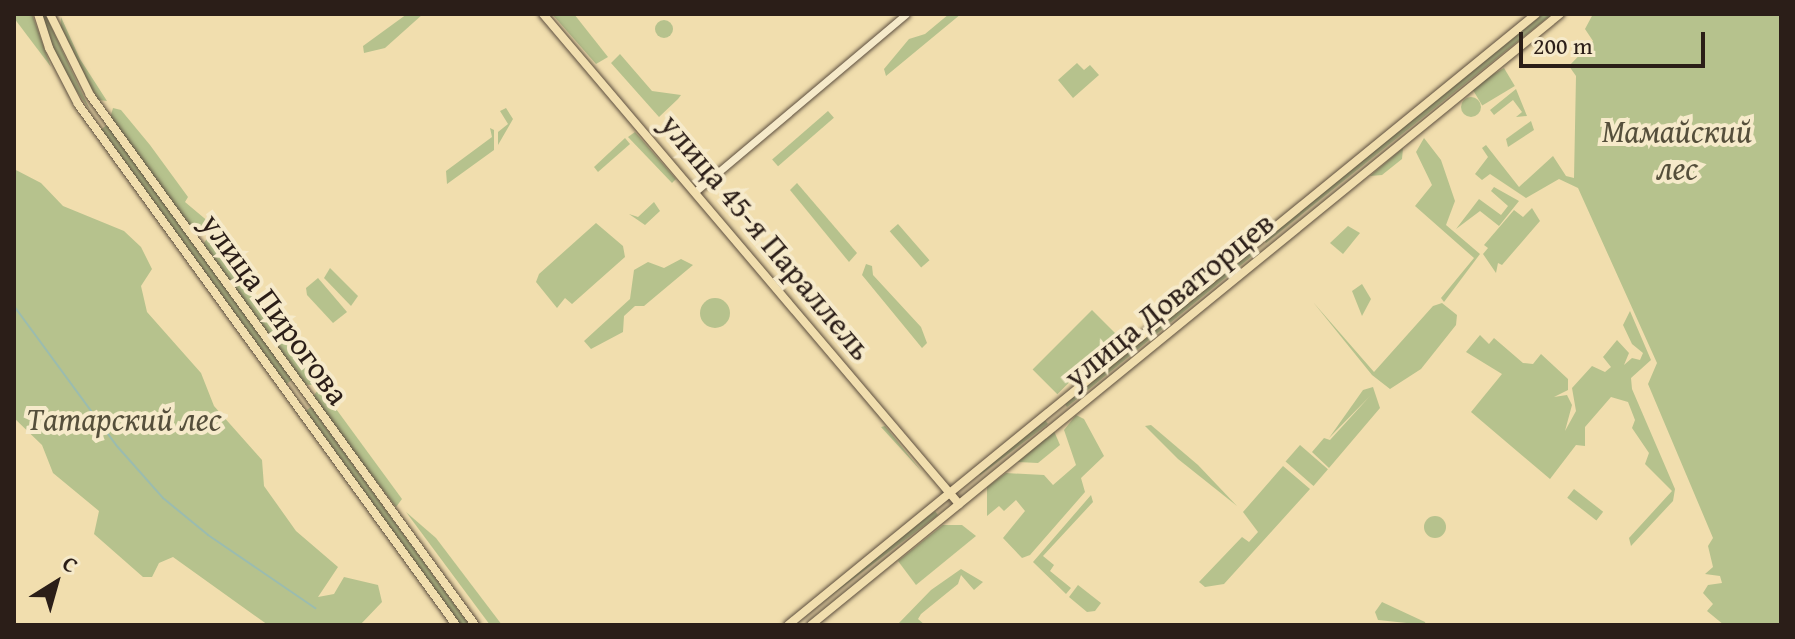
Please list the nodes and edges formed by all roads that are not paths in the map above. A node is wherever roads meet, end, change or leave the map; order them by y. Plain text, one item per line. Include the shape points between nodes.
1 (38, 14) edge
2 (50, 14) edge
3 (543, 14) edge
4 (906, 14) edge
5 (1536, 14) edge
6 (1560, 14) edge
7 (697, 190) junction
8 (950, 493) junction
9 (959, 504) junction
10 (456, 625) edge
11 (475, 625) edge
12 (788, 625) edge
13 (811, 625) edge

1 - 10 main road, улица Пирогова via 78,104
2 - 11 main road, улица Пирогова via 90,95
3 - 7 main road, улица 45-я Параллель
4 - 7 street
5 - 8 main road, улица Доваторцев
6 - 9 main road, улица Доваторцев
7 - 8 main road, улица 45-я Параллель
8 - 9 main road, улица 45-я Параллель
8 - 12 main road, улица Доваторцев
9 - 13 main road, улица Доваторцев

